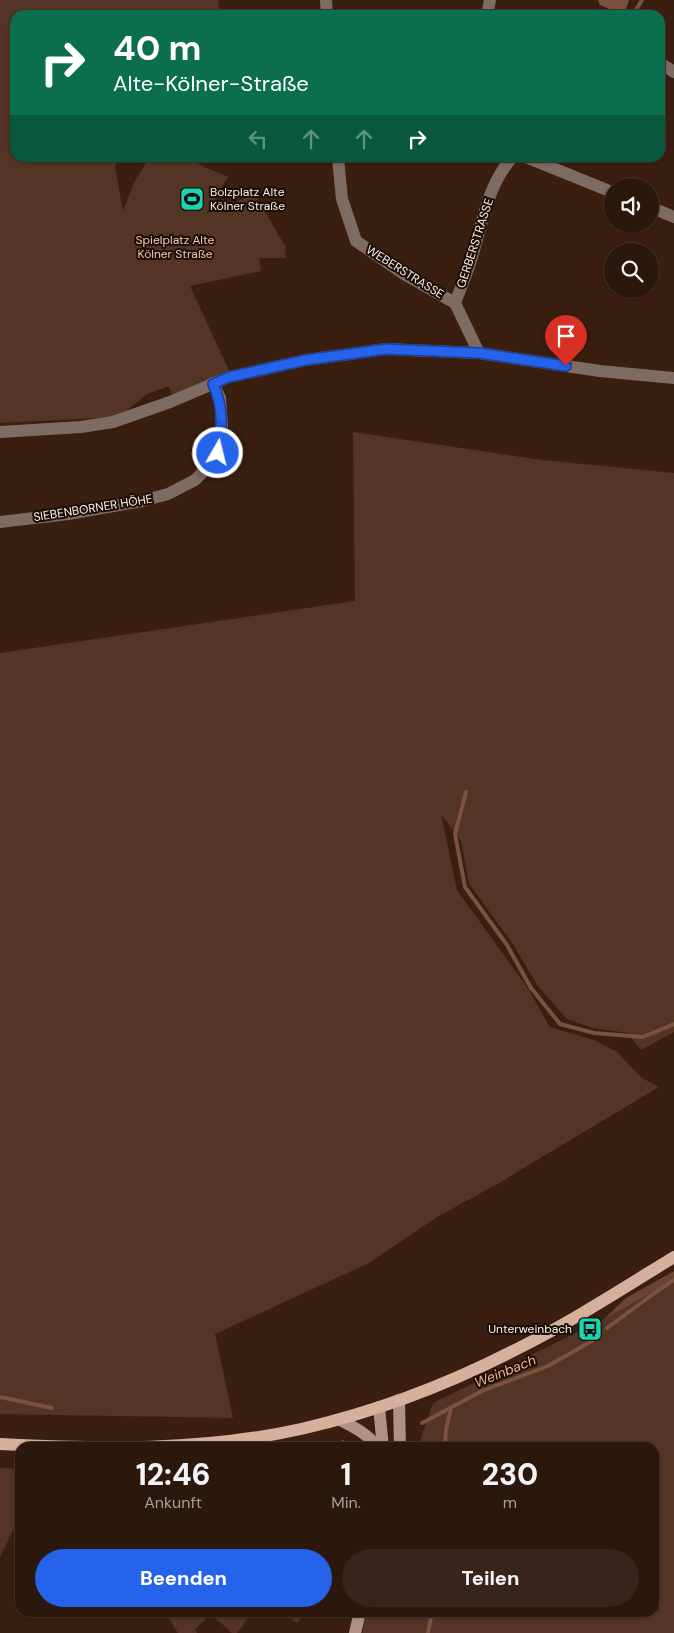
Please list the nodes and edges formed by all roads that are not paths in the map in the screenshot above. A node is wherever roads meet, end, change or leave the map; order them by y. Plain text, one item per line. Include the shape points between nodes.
1 (338, 162) edge
2 (508, 162) edge
3 (538, 162) edge
4 (604, 189) edge
5 (659, 211) edge
6 (674, 217) edge
7 (455, 303) junction
8 (479, 353) junction
9 (674, 378) edge
10 (213, 384) junction
11 (0, 432) edge
12 (0, 522) edge
13 (674, 1257) edge
14 (399, 1400) junction
15 (379, 1407) junction
16 (340, 1420) junction
17 (209, 1442) edge
18 (374, 1442) edge
19 (382, 1442) edge
20 (400, 1442) edge
21 (0, 1444) edge
22 (15, 1444) edge
23 (359, 1617) edge
24 (355, 1633) edge

1 - 7 street, WEBERSTRASSE via 342,199 356,241
2 - 7 street, GERBERSTRASSE via 487,203
3 - 4 street
5 - 6 street
7 - 8 street, WEBERSTRASSE
8 - 9 street
8 - 10 street via 386,349 306,360 229,377
10 - 11 street via 113,422
10 - 12 street, SIEBENBORNER HÖHE via 220,398 222,426 218,453 195,480 168,494 142,501
13 - 14 main road via 518,1348 452,1380
14 - 15 main road
14 - 20 main road
15 - 16 main road
15 - 19 main road
16 - 17 main road via 270,1435
16 - 18 main road via 360,1430
21 - 22 main road
23 - 24 main road

